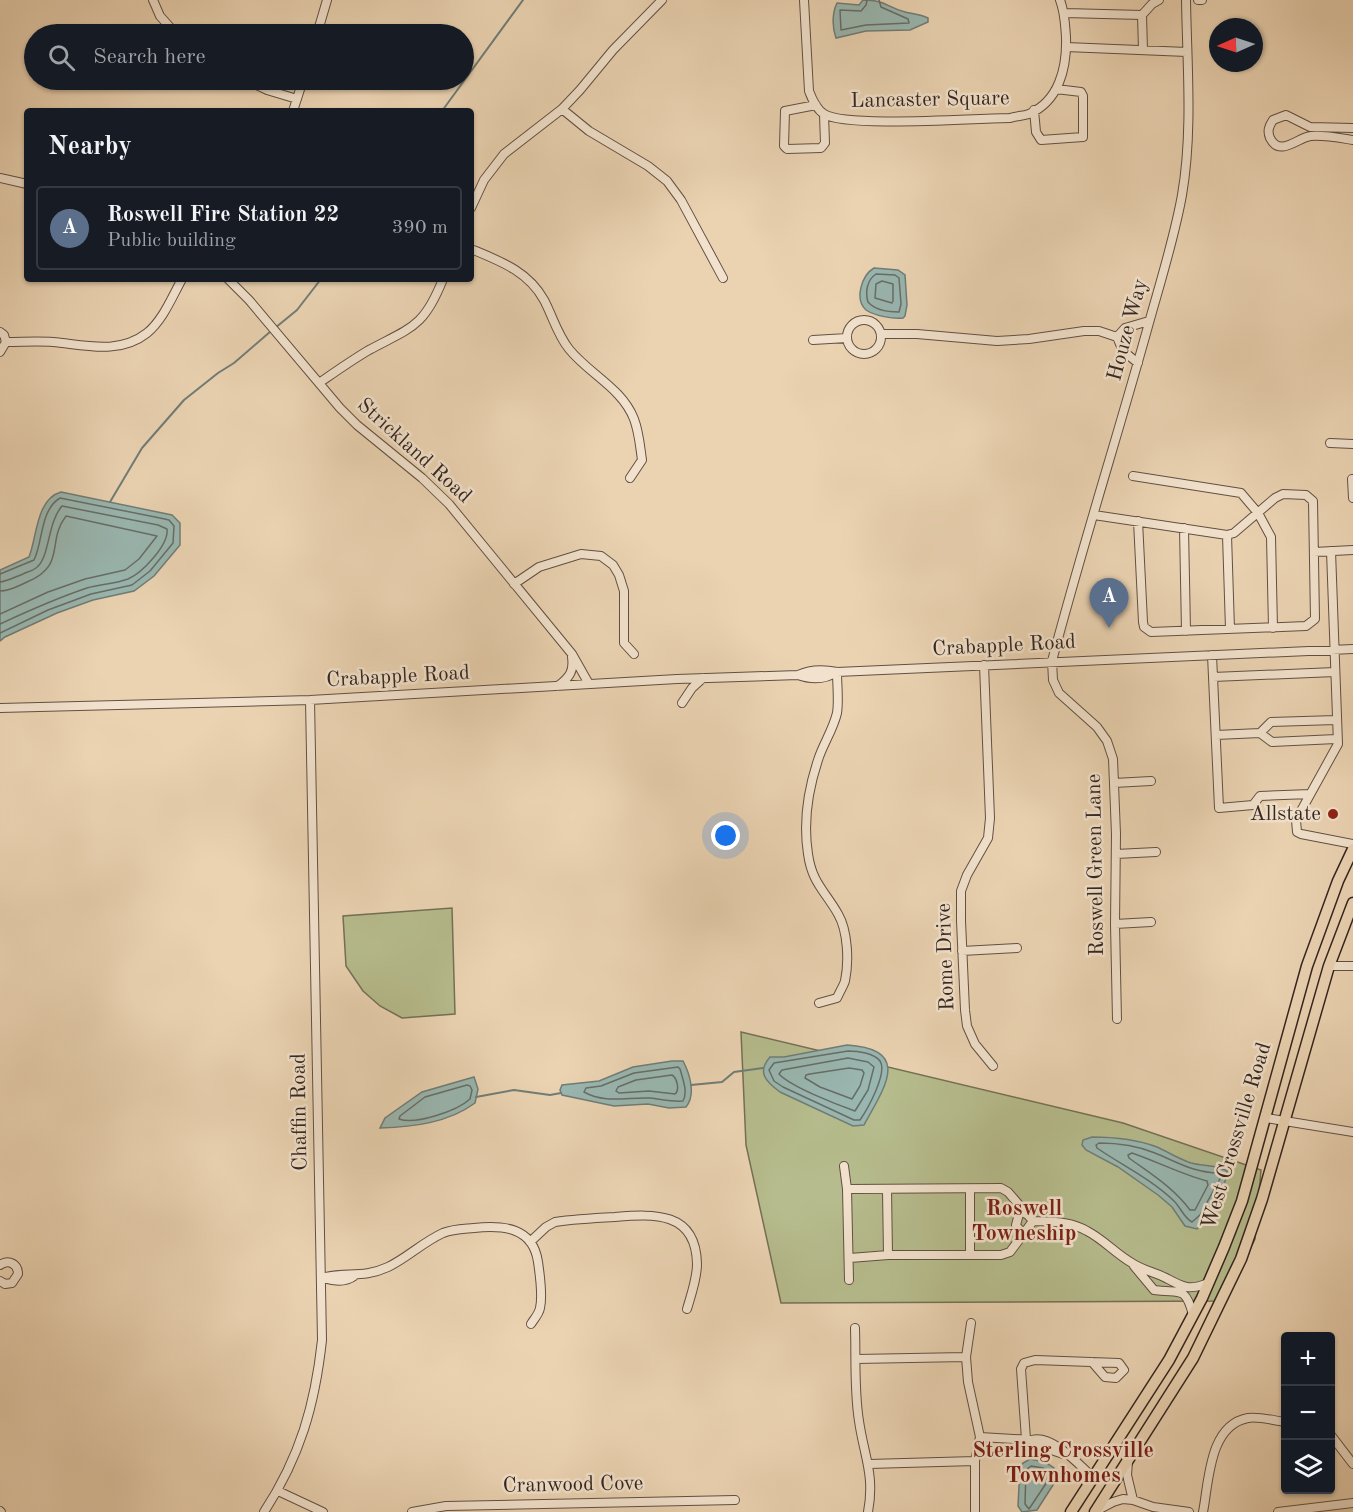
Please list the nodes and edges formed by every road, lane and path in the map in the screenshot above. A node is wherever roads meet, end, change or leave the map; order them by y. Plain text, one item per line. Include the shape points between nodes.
1 (153, 0) edge
2 (327, 0) edge
3 (663, 0) edge
4 (804, 0) edge
5 (1071, 0) edge
6 (1159, 0) edge
7 (1186, 0) edge
8 (1198, 0) edge
9 (1202, 0) edge
10 (1060, 1) edge
11 (1065, 13) junction
12 (1142, 15) junction
13 (167, 24) edge
14 (320, 24) edge
15 (1066, 47) junction
16 (1143, 50) junction
17 (1187, 52) junction
18 (1056, 89) junction
19 (267, 90) edge
20 (300, 90) edge
21 (297, 99) junction
22 (816, 105) junction
23 (294, 108) edge
24 (562, 109) junction
25 (1034, 110) junction
26 (824, 115) junction
27 (1353, 128) edge
28 (1310, 131) junction
29 (1353, 140) edge
30 (0, 178) edge
31 (24, 183) edge
32 (474, 202) edge
33 (474, 250) edge
34 (723, 278) dead end
35 (180, 282) edge
36 (231, 282) edge
37 (442, 282) edge
38 (1149, 321) junction
39 (0, 332) edge
40 (881, 334) junction
41 (1117, 337) junction
42 (847, 338) junction
43 (813, 340) dead end
44 (6, 342) junction
45 (0, 352) edge
46 (1138, 363) junction
47 (319, 383) junction
48 (1330, 443) dead end
49 (1353, 445) edge
50 (1133, 476) dead end
51 (630, 478) dead end
52 (1352, 478) edge
53 (1353, 498) edge
54 (1258, 513) junction
55 (1094, 515) junction
56 (1138, 521) junction
57 (1184, 528) junction
58 (1227, 535) junction
59 (1353, 550) edge
60 (1331, 551) junction
61 (1314, 552) junction
62 (514, 584) junction
63 (1273, 628) junction
64 (1230, 629) junction
65 (1186, 631) junction
66 (1353, 649) edge
67 (1335, 650) junction
68 (572, 654) junction
69 (634, 654) dead end
70 (1212, 655) junction
71 (1052, 662) junction
72 (984, 665) junction
73 (837, 672) junction
74 (1335, 672) junction
75 (1213, 677) junction
76 (703, 678) junction
77 (589, 684) junction
78 (558, 686) junction
79 (330, 699) junction
80 (310, 700) junction
81 (682, 703) dead end
82 (0, 708) edge
83 (310, 720) junction
84 (1336, 720) junction
85 (1260, 733) junction
86 (1216, 735) junction
87 (1336, 739) junction
88 (1151, 781) dead end
89 (1114, 783) junction
90 (1310, 794) junction
91 (1353, 844) edge
92 (1353, 849) edge
93 (1156, 852) dead end
94 (1116, 854) junction
95 (1353, 903) edge
96 (1152, 922) dead end
97 (1115, 924) junction
98 (1017, 948) dead end
99 (962, 951) junction
100 (1329, 966) junction
101 (1353, 966) edge
102 (819, 1003) dead end
103 (1117, 1019) dead end
104 (993, 1066) dead end
105 (1266, 1118) junction
106 (1284, 1121) junction
107 (1353, 1132) edge
108 (844, 1166) dead end
109 (847, 1189) junction
110 (887, 1189) junction
111 (969, 1189) junction
112 (1026, 1214) junction
113 (1034, 1221) junction
114 (1028, 1230) junction
115 (530, 1242) junction
116 (888, 1255) junction
117 (970, 1256) junction
118 (850, 1258) junction
119 (1132, 1263) junction
120 (0, 1265) edge
121 (321, 1278) junction
122 (849, 1280) dead end
123 (0, 1281) edge
124 (1208, 1283) junction
125 (1184, 1291) junction
126 (687, 1309) dead end
127 (1193, 1315) junction
128 (971, 1323) dead end
129 (531, 1324) dead end
130 (855, 1328) dead end
131 (966, 1357) junction
132 (856, 1359) junction
133 (1092, 1362) junction
134 (1281, 1421) edge
135 (980, 1437) junction
136 (1029, 1439) junction
137 (1335, 1440) edge
138 (975, 1461) junction
139 (1128, 1461) junction
140 (869, 1464) junction
141 (1353, 1464) edge
142 (1094, 1478) junction
143 (278, 1491) junction
144 (735, 1500) dead end
145 (1133, 1500) junction
146 (1353, 1503) edge
147 (264, 1512) edge
148 (323, 1512) edge
149 (412, 1512) edge
150 (867, 1512) edge
151 (975, 1512) edge
152 (1071, 1512) edge
153 (1096, 1512) edge
154 (1189, 1512) edge
155 (1203, 1512) edge
156 (1278, 1512) edge

1 - 13 street
2 - 14 street
3 - 24 street
4 - 22 street, Lancaster Square via 809,91
5 - 10 street
6 - 12 street
7 - 17 street, Houze Way
8 - 9 street
10 - 11 street, Lancaster Square
11 - 12 street
11 - 15 street, Lancaster Square
12 - 16 street
15 - 16 street
15 - 18 street, Lancaster Square
16 - 17 street
17 - 38 street, Houze Way via 1187,139 1182,195
18 - 25 street, Lancaster Square
18 - 25 street via 1081,92 1083,137 1041,140 1036,132
19 - 21 street
20 - 21 street
21 - 23 street
22 - 26 street, Lancaster Square
22 - 26 street via 785,111 784,146 821,148 825,143
24 - 32 street via 504,154 484,180
24 - 34 street via 667,181
25 - 26 street, Lancaster Square via 1010,118 872,121
27 - 28 street
28 - 28 street via 1291,117 1281,116 1273,120 1269,130 1272,140 1280,146 1291,145
28 - 29 street
30 - 31 street
33 - 51 street via 510,265 529,280 569,349 629,409 642,460
35 - 44 street via 158,321 146,333 117,347
36 - 47 street, Strickland Road
37 - 47 street via 428,311 411,328
38 - 41 street via 1125,328
38 - 46 street, Houze Way
39 - 44 street
40 - 41 street via 997,341 1099,331
40 - 42 street via 870,321 860,321 850,327
40 - 42 street via 876,350 866,354 855,352
41 - 46 street via 1123,351
42 - 43 street
44 - 45 street
46 - 55 street, Houze Way
47 - 62 street, Strickland Road via 357,425 449,504
48 - 49 street
50 - 54 street via 1234,490
52 - 53 street
54 - 58 street
54 - 61 street via 1283,494 1301,493 1310,498
54 - 63 street via 1271,537
55 - 56 street
55 - 71 street, Houze Way
56 - 57 street
56 - 65 street via 1144,627 1150,632
57 - 58 street
57 - 65 street
58 - 64 street
59 - 60 street
60 - 61 street
60 - 67 street
61 - 63 street via 1315,619 1306,626
62 - 68 street, Strickland Road
62 - 69 street via 539,567 581,554 601,556 619,575 624,591 624,643
63 - 64 street
64 - 65 street
66 - 67 street, Crabapple Road
67 - 70 street, Crabapple Road
67 - 74 street
68 - 77 street, Strickland Road
68 - 78 street via 573,669
70 - 71 street, Crabapple Road
70 - 75 street
71 - 72 street, Crabapple Road
71 - 89 street, Roswell Green Lane via 1059,693 1087,716 1107,741
72 - 73 street, Crabapple Road
72 - 99 street, Rome Drive via 990,818 988,838 962,891
73 - 76 street, Crabapple Road via 828,678 808,679 798,675
73 - 102 street via 837,710 815,769 807,800 806,827 812,877 844,928 846,963 837,998
74 - 75 street
74 - 84 street
75 - 86 street
76 - 77 street, Crabapple Road
76 - 81 street
77 - 78 street, Crabapple Road
78 - 79 street, Crabapple Road
79 - 80 street, Crabapple Road
79 - 83 street
80 - 82 street, Crabapple Road
80 - 83 street, Chaffin Road
83 - 121 street, Chaffin Road
84 - 85 street via 1271,722
84 - 87 street
85 - 86 street
85 - 87 street via 1272,742
86 - 90 street via 1219,808 1253,805 1260,796
87 - 90 street via 1338,744
88 - 89 street
89 - 94 street, Roswell Green Lane
90 - 91 street via 1296,820 1297,832
92 - 105 main road, West Crossville Road via 1307,966
93 - 94 street
94 - 97 street, Roswell Green Lane
95 - 100 main road, West Crossville Road
96 - 97 street
97 - 103 street, Roswell Green Lane
98 - 99 street
99 - 104 street, Rome Drive via 968,1026 975,1044
100 - 101 street
100 - 106 main road, West Crossville Road
105 - 106 street
105 - 124 main road, West Crossville Road via 1242,1201
106 - 107 street
106 - 139 main road, West Crossville Road via 1241,1258 1193,1358
108 - 109 street
109 - 110 street
109 - 118 street
110 - 111 street
110 - 116 street
111 - 112 street via 1001,1188
111 - 117 street
112 - 113 street
112 - 114 street via 1019,1214 1016,1225 1021,1232
113 - 114 street
113 - 119 street via 1062,1222 1088,1231
114 - 117 street via 1010,1252
115 - 121 street via 511,1229 500,1227 453,1230 389,1267 349,1280
115 - 126 street via 555,1222 652,1215 669,1218 682,1226 694,1248 697,1264
115 - 129 street via 535,1248 540,1288 540,1310
116 - 117 street
116 - 118 street
118 - 122 street
119 - 125 street
119 - 125 street via 1154,1290
120 - 123 street via 11,1263 18,1274 12,1283
121 - 143 street, Chaffin Road via 318,1380 306,1428
124 - 125 street
124 - 127 main road, West Crossville Road
125 - 127 street
127 - 142 main road, West Crossville Road via 1155,1384
128 - 131 street
130 - 132 street
131 - 132 street
131 - 135 street
132 - 140 street via 858,1419
133 - 133 street via 1119,1363 1124,1370 1116,1378 1105,1377
133 - 136 street via 1024,1363 1021,1369
134 - 155 street via 1250,1417 1227,1429 1215,1450
135 - 136 street
135 - 138 street
136 - 142 street via 1053,1442
137 - 141 street
138 - 140 street
138 - 151 street
139 - 145 street
139 - 153 main road, West Crossville Road
140 - 150 street via 871,1494
142 - 152 main road, West Crossville Road
143 - 147 street, Chaffin Road
143 - 148 street
144 - 149 street, Cranwood Cove via 446,1506
145 - 153 street via 1113,1502
145 - 154 street
146 - 156 street

